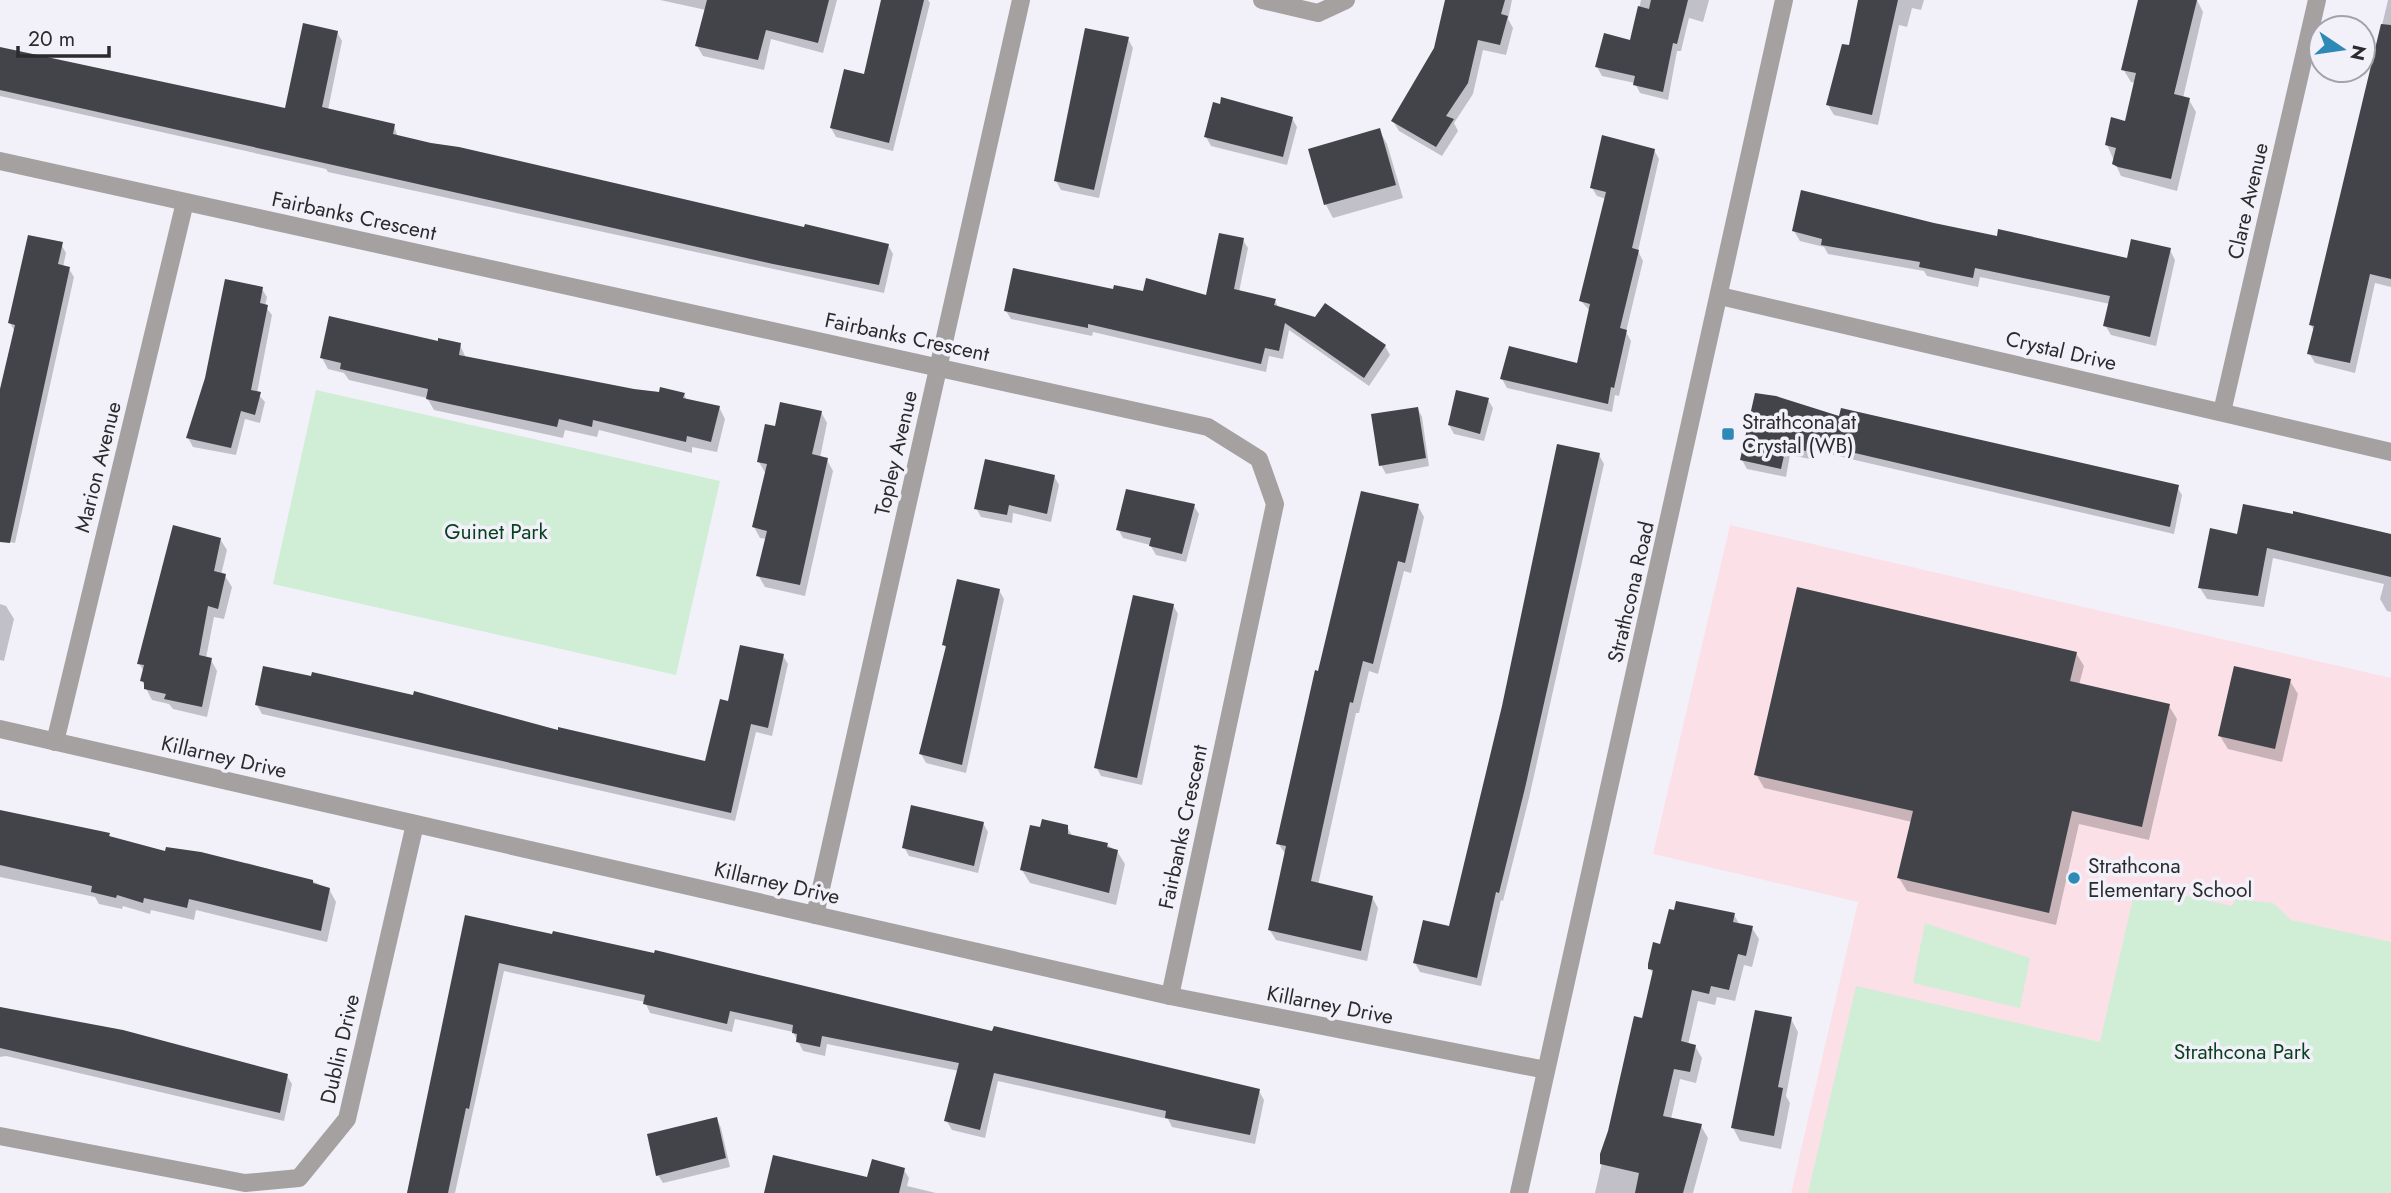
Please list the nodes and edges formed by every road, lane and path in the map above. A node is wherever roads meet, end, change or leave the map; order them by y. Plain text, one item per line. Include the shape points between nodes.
1 (1021, 0) edge
2 (1262, 0) edge
3 (1346, 0) edge
4 (1784, 0) edge
5 (2317, 0) edge
6 (0, 161) edge
7 (185, 202) junction
8 (1720, 296) junction
9 (938, 368) junction
10 (2222, 412) junction
11 (2391, 452) edge
12 (0, 729) edge
13 (55, 742) junction
14 (415, 824) junction
15 (815, 915) junction
16 (1170, 996) junction
17 (1546, 1070) junction
18 (0, 1136) edge
19 (1519, 1193) edge

1 - 9 street, Topley Avenue
2 - 3 street via 1318,13
4 - 8 street, Strathcona Road
5 - 10 street, Clare Avenue
6 - 7 street, Fairbanks Crescent
7 - 9 street, Fairbanks Crescent
7 - 13 street, Marion Avenue
8 - 10 street, Crystal Drive
8 - 17 street, Strathcona Road
9 - 15 street, Topley Avenue
9 - 16 street, Fairbanks Crescent via 1208,427 1259,459 1275,504
10 - 11 street, Crystal Drive
12 - 13 street, Killarney Drive
13 - 14 street, Killarney Drive
14 - 15 street, Killarney Drive
14 - 18 street, Dublin Drive via 348,1119 299,1178 245,1183
15 - 16 street, Killarney Drive
16 - 17 street, Killarney Drive
17 - 19 street, Strathcona Road

